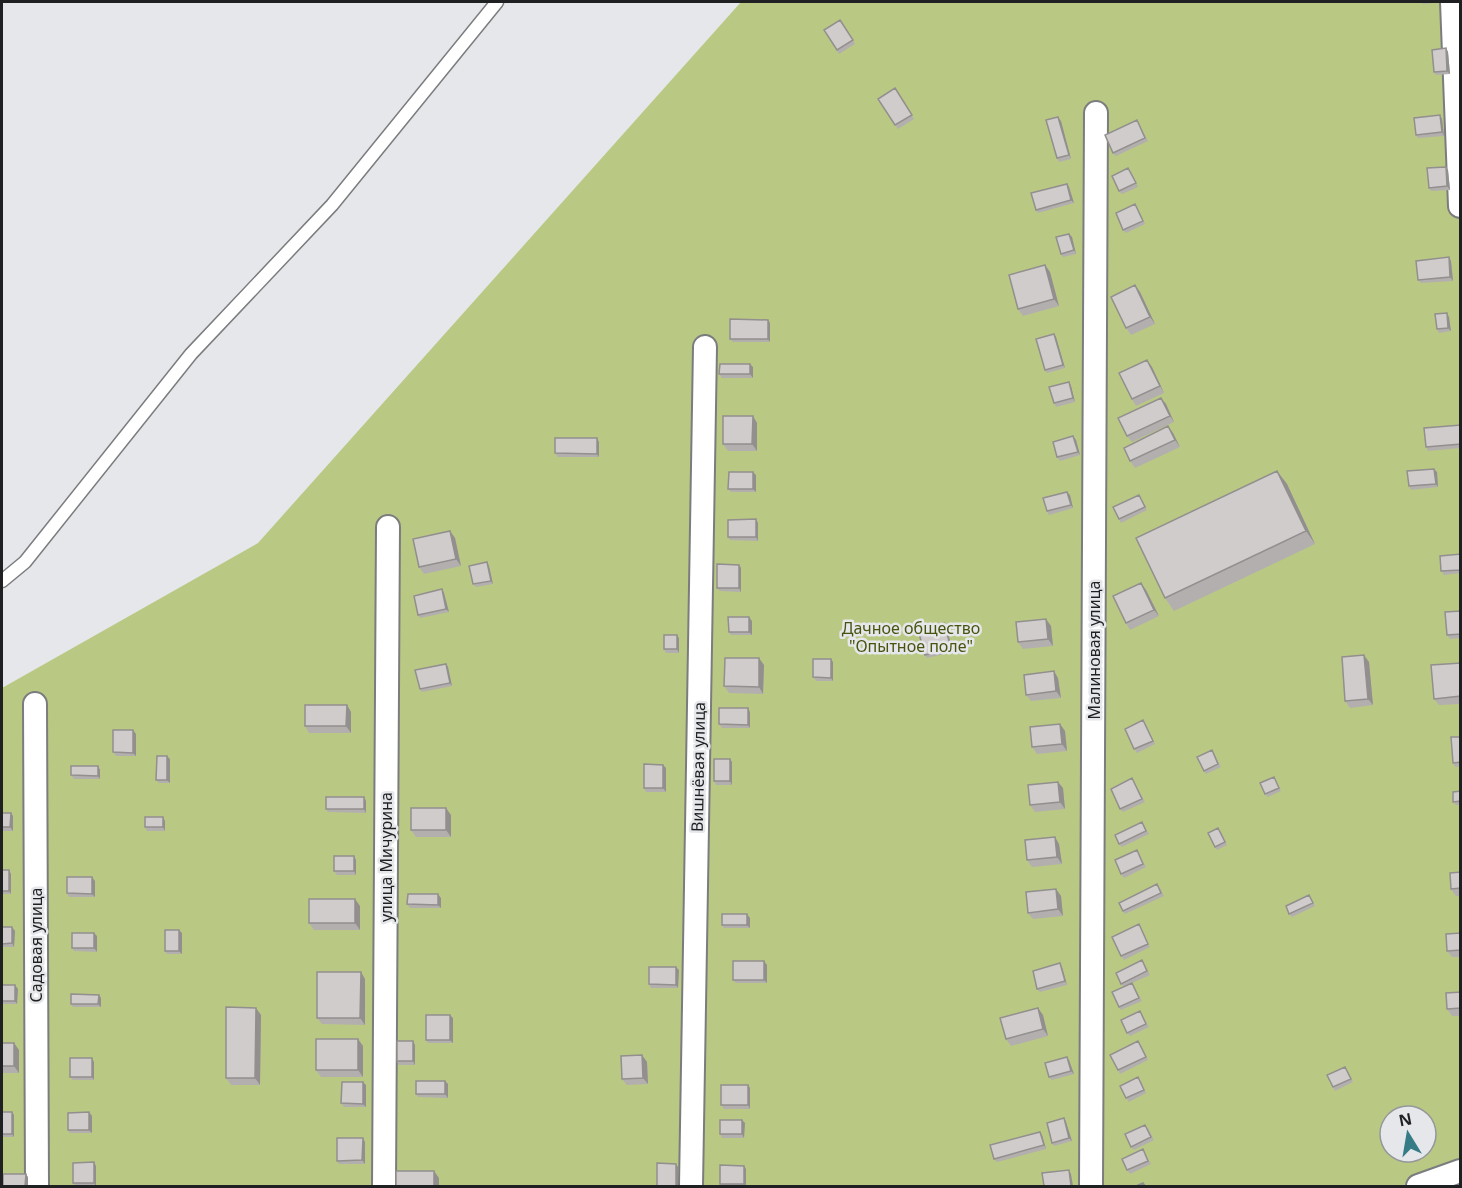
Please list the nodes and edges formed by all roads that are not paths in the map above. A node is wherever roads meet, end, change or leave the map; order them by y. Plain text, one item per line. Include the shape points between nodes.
1 (497, 2) edge
2 (1452, 2) edge
3 (1096, 113) dead end
4 (1461, 206) edge
5 (705, 347) dead end
6 (388, 527) dead end
7 (2, 581) edge
8 (35, 704) dead end
9 (1461, 1171) edge
10 (37, 1186) edge
11 (384, 1186) edge
12 (691, 1186) edge
13 (1091, 1186) edge
14 (1418, 1186) edge

1 - 7 lane via 332,205 191,354 25,562
2 - 4 street
3 - 13 street, Малиновая улица
5 - 12 street, Вишнёвая улица
6 - 11 street, улица Мичурина
8 - 10 street, Садовая улица
9 - 14 street

